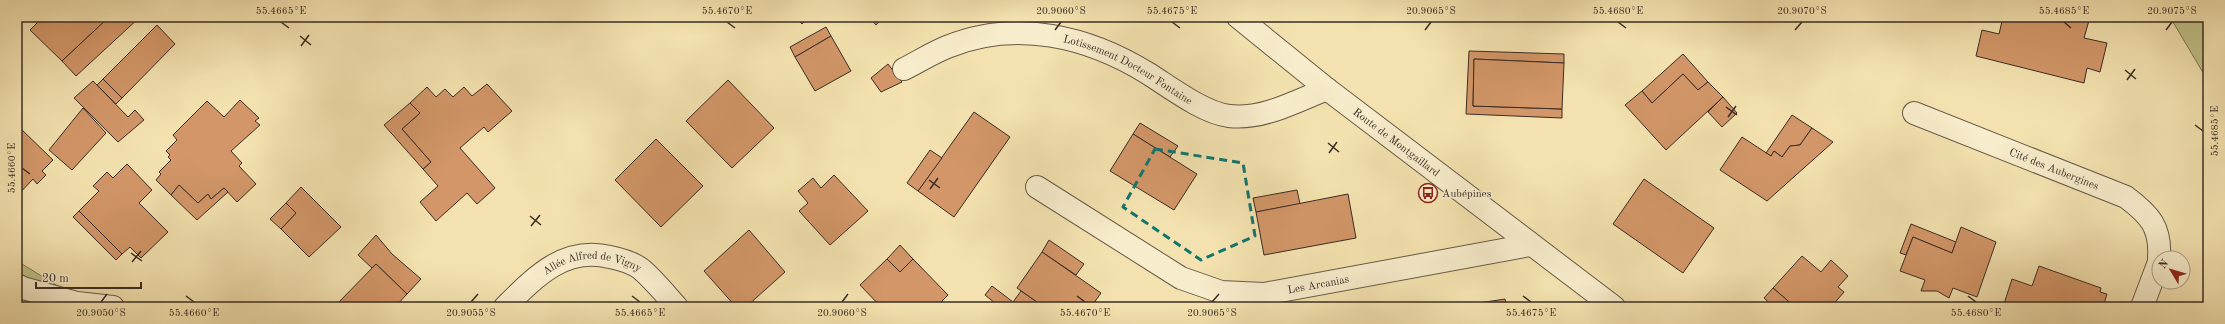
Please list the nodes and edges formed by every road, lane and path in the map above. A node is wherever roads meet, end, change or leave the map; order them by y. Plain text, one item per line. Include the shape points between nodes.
1 (1238, 17) edge
2 (904, 69) dead end
3 (1327, 89) junction
4 (1914, 113) dead end
5 (1037, 187) dead end
6 (1530, 245) junction
7 (2159, 250) edge
8 (2151, 283) edge
9 (17, 285) edge
10 (113, 307) edge
11 (505, 307) edge
12 (677, 307) edge
13 (1614, 307) edge
14 (2142, 307) edge

1 - 3 street, Route de Montgaillard
2 - 3 street, Lotissement Docteur Fontaine via 947,47 992,34 1032,32 1065,37 1103,50 1145,72 1197,105 1229,116 1264,114
3 - 6 street, Route de Montgaillard
4 - 7 street, Cité des Aubergines via 2126,197 2141,208 2153,222 2160,241
5 - 6 street, Les Arcanias via 1181,278 1222,292 1264,294
6 - 13 street, Route de Montgaillard
8 - 14 street
9 - 10 street via 77,303
11 - 12 street, Allée Alfred de Vigny via 551,265 572,257 595,253 619,259 640,269

